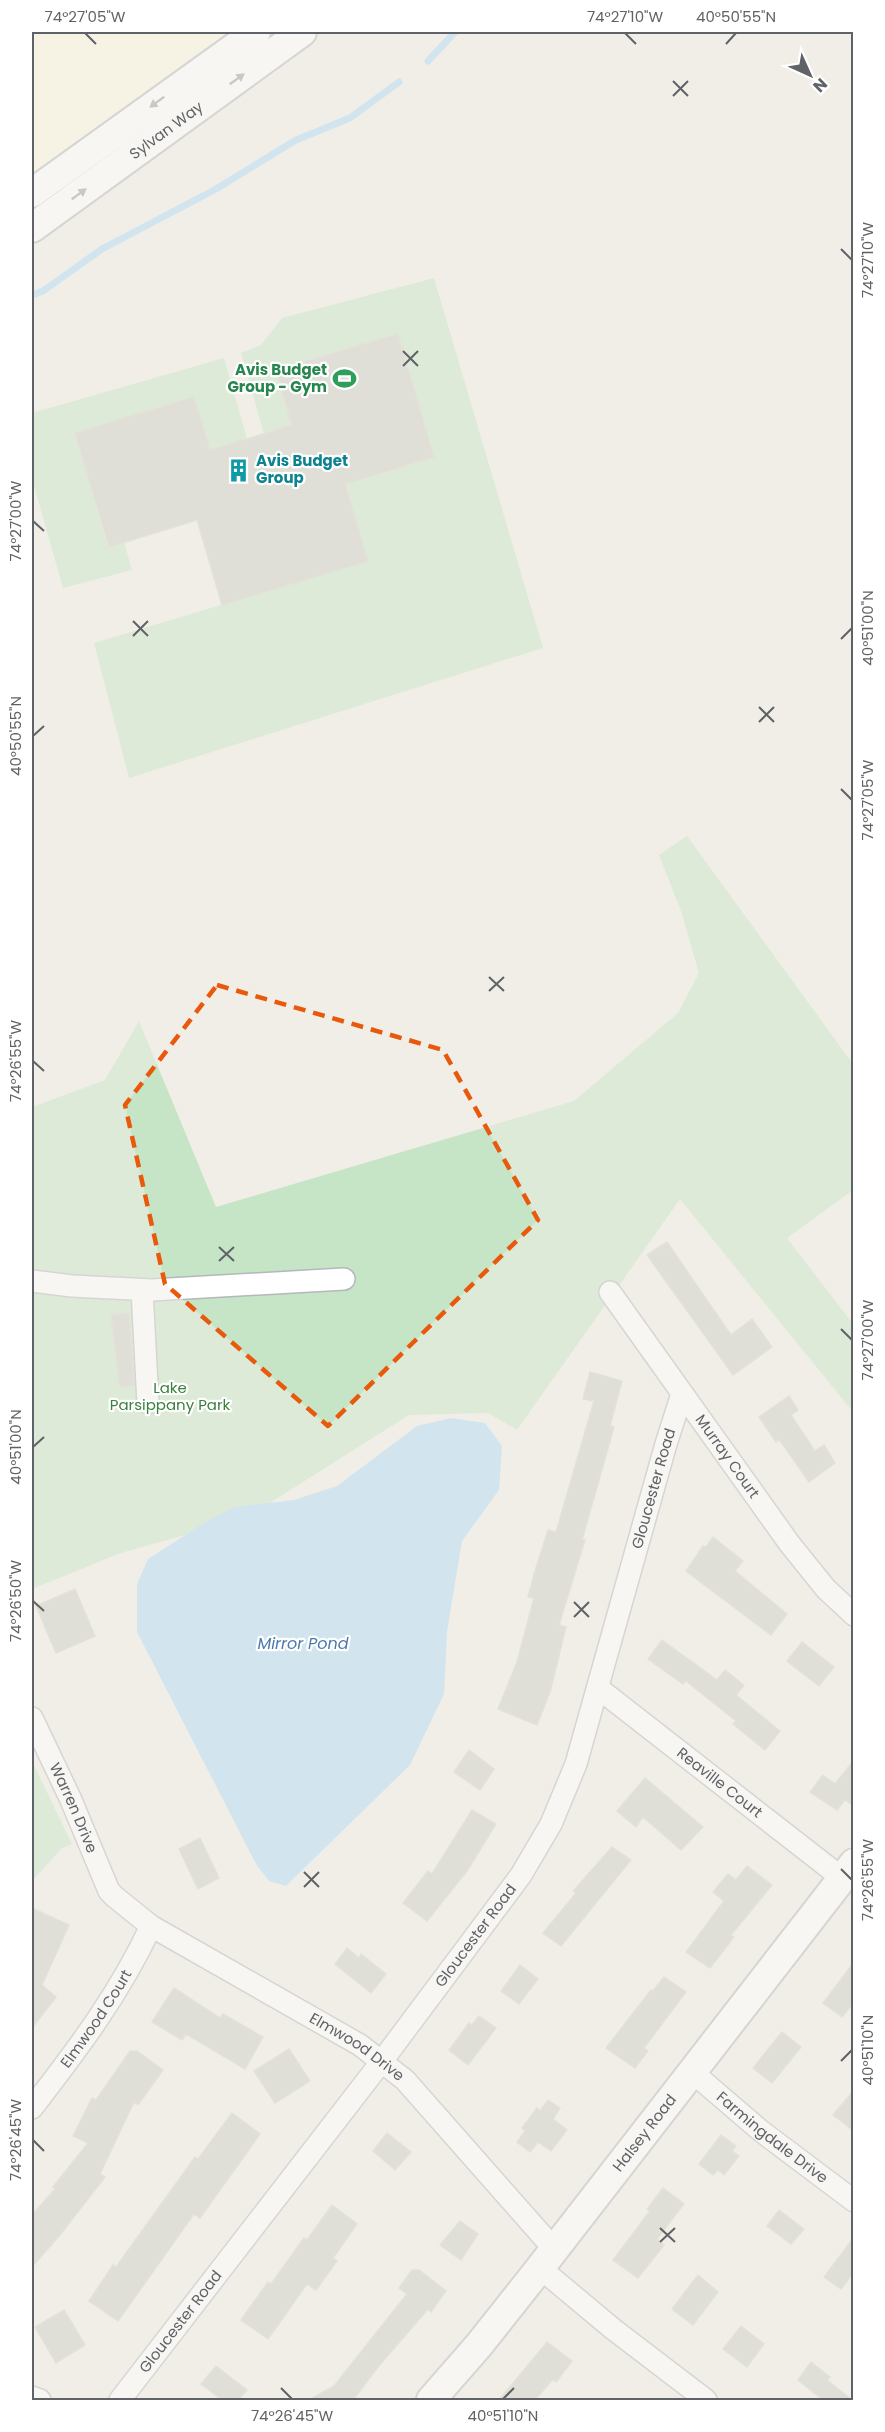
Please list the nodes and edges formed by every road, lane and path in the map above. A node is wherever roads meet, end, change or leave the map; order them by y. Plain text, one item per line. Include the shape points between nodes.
1 (256, 32) edge
2 (302, 32) edge
3 (32, 192) edge
4 (32, 228) edge
5 (344, 1280) dead end
6 (32, 1281) edge
7 (142, 1290) junction
8 (610, 1292) dead end
9 (682, 1394) junction
10 (148, 1404) dead end
11 (854, 1615) edge
12 (598, 1688) junction
13 (32, 1718) edge
14 (848, 1871) edge
15 (115, 1897) joint
16 (151, 1926) junction
17 (382, 2061) junction
18 (691, 2071) junction
19 (32, 2108) edge
20 (854, 2201) edge
21 (547, 2259) junction
22 (32, 2397) edge
23 (40, 2400) edge
24 (120, 2400) edge
25 (431, 2400) edge
26 (706, 2400) edge

1 -> 3 street, Sylvan Way
4 -> 2 street, Sylvan Way
5 - 7 street
6 - 7 street
7 - 10 street
8 - 9 street, Murray Court
9 - 11 street, Murray Court via 789,1543 826,1589
9 - 12 street, Gloucester Road
12 - 14 street, Reaville Court
12 - 17 street, Gloucester Road via 576,1764 551,1824 521,1875
13 - 15 street, Warren Drive
14 - 18 street, Halsey Road
15 - 16 street, Elmwood Drive
16 - 17 street, Elmwood Drive
16 - 19 street, Elmwood Court via 111,2002
17 - 21 street, Elmwood Drive via 405,2080
17 - 24 street, Gloucester Road
18 - 20 street, Farmingdale Drive
18 - 21 street, Halsey Road
21 - 25 street, Halsey Road
21 - 26 street, Elmwood Drive via 613,2329
22 - 23 street

